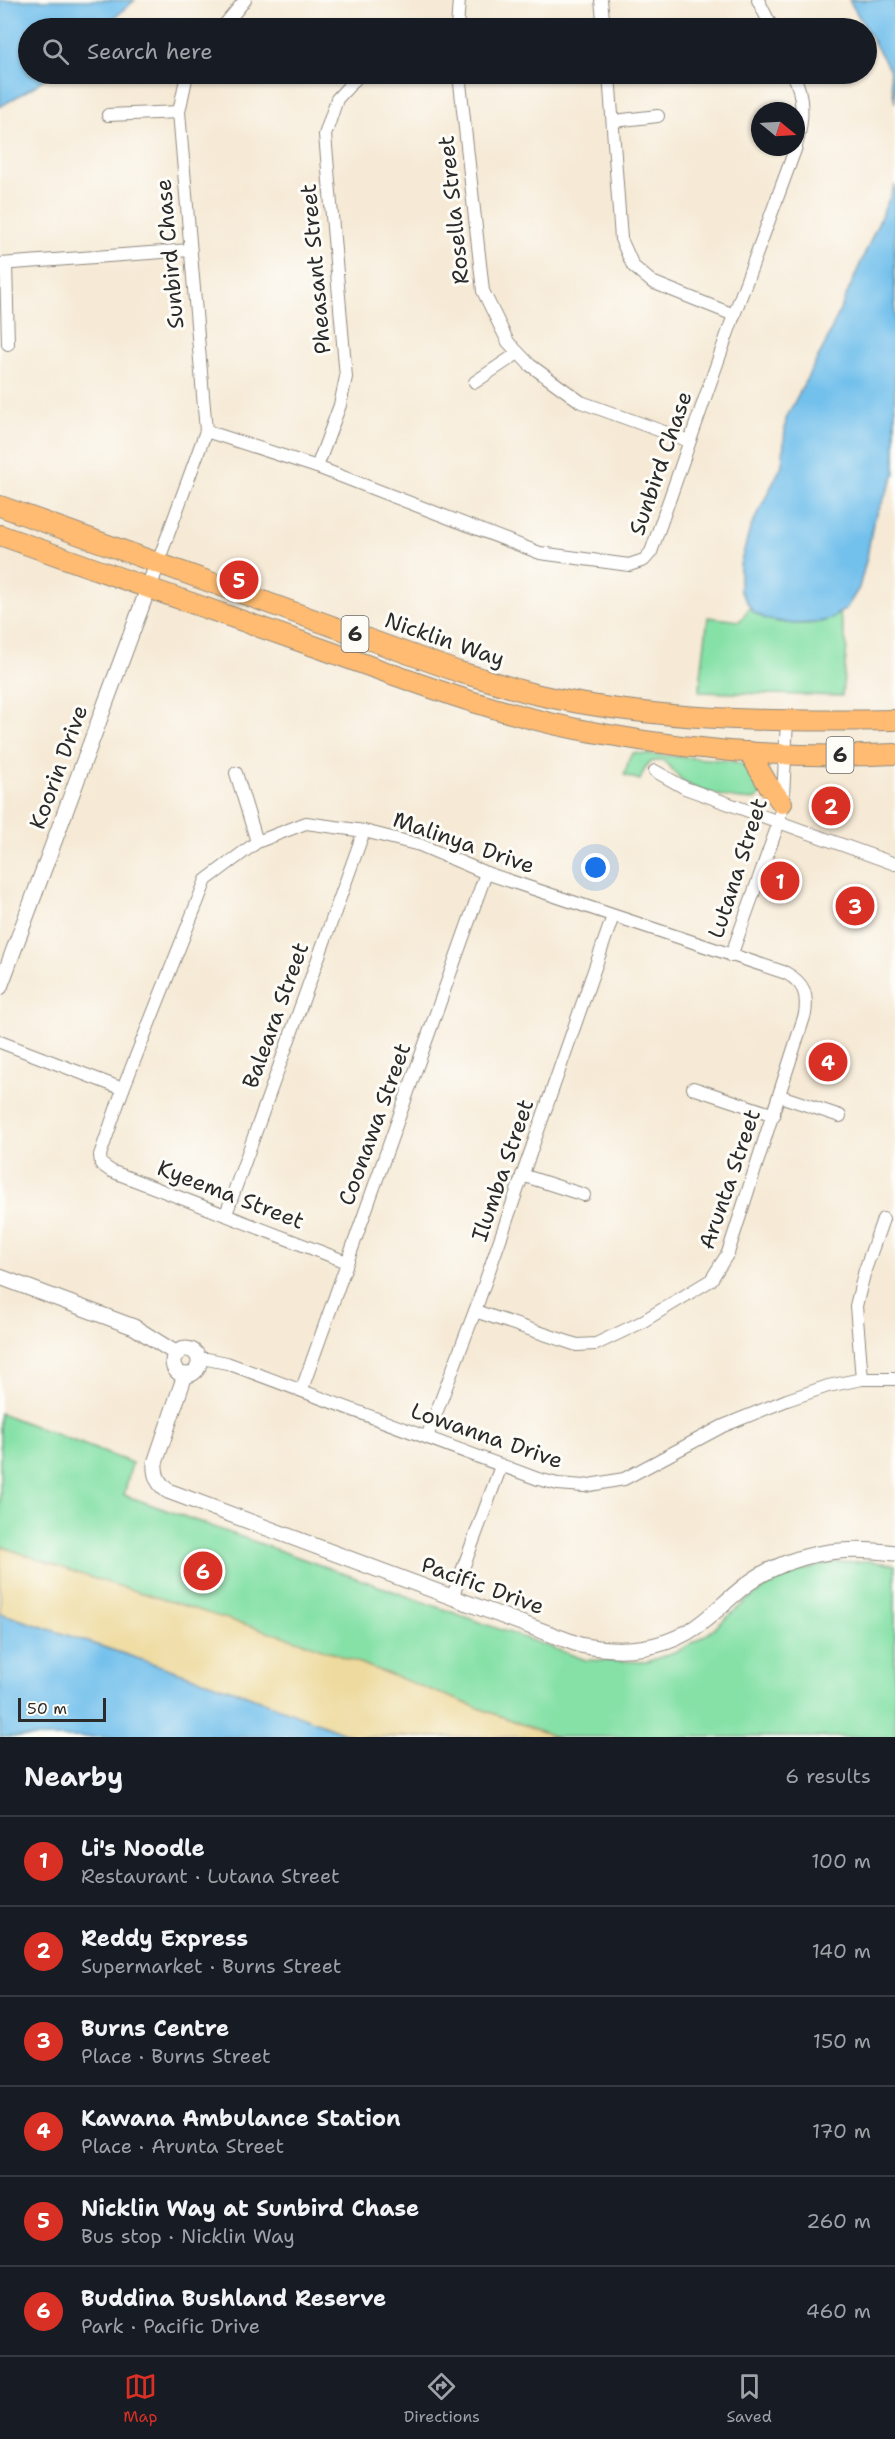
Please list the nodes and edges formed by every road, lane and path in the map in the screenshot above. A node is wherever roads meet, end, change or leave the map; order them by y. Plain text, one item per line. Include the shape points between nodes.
1 (245, 0) edge
2 (459, 0) edge
3 (601, 0) edge
4 (758, 0) edge
5 (230, 18) edge
6 (458, 18) edge
7 (603, 18) edge
8 (766, 18) edge
9 (185, 84) edge
10 (351, 84) edge
11 (460, 84) edge
12 (610, 84) edge
13 (799, 84) edge
14 (801, 102) edge
15 (179, 112) junction
16 (108, 116) dead end
17 (658, 116) dead end
18 (614, 121) junction
19 (792, 156) edge
20 (190, 250) junction
21 (3, 264) edge
22 (734, 315) junction
23 (8, 344) dead end
24 (518, 353) junction
25 (475, 382) dead end
26 (206, 431) junction
27 (689, 441) junction
28 (317, 467) junction
29 (0, 506) edge
30 (0, 535) edge
31 (158, 562) junction
32 (149, 588) junction
33 (895, 720) edge
34 (787, 721) junction
35 (749, 752) junction
36 (786, 753) junction
37 (895, 754) edge
38 (656, 771) dead end
39 (236, 773) dead end
40 (780, 812) junction
41 (364, 831) junction
42 (257, 842) junction
43 (895, 864) edge
44 (486, 873) junction
45 (613, 916) junction
46 (731, 956) junction
47 (0, 985) edge
48 (0, 1042) edge
49 (693, 1088) dead end
50 (123, 1089) junction
51 (780, 1096) junction
52 (774, 1115) junction
53 (840, 1116) dead end
54 (101, 1164) joint
55 (522, 1175) junction
56 (584, 1195) dead end
57 (226, 1214) junction
58 (883, 1219) dead end
59 (348, 1262) junction
60 (0, 1277) edge
61 (475, 1311) junction
62 (177, 1354) junction
63 (199, 1360) junction
64 (185, 1375) junction
65 (861, 1379) junction
66 (895, 1379) edge
67 (302, 1389) junction
68 (427, 1437) junction
69 (501, 1466) junction
70 (895, 1553) edge
71 (452, 1598) junction

1 - 5 street
2 - 6 street
3 - 7 street
4 - 8 street
9 - 15 street, Sunbird Chase
10 - 28 street, Pheasant Street via 337,99 325,135 346,377
11 - 24 street, Rosella Street via 483,291 508,342
12 - 18 street
13 - 14 street, Sunbird Chase
15 - 16 street
15 - 20 street, Sunbird Chase
17 - 18 street
18 - 22 street via 621,239 633,266 652,282
19 - 22 street, Sunbird Chase
20 - 21 street
20 - 26 street, Sunbird Chase
21 - 23 street
22 - 27 street, Sunbird Chase
24 - 25 street
24 - 27 street, Rosella Street via 581,402
26 - 28 street, Sunbird Chase
26 - 31 street, Sunbird Chase
27 - 28 street, Sunbird Chase via 651,552 644,560 629,564 540,553
29 - 31 highway, Nicklin Way / 6
30 - 32 highway, 6
31 - 32 street, Koorin Drive
31 - 34 highway, Nicklin Way / 6 via 459,672 537,695 603,707
32 - 35 highway, 6 via 428,687 528,716 597,733
32 - 47 street, Koorin Drive
33 - 34 highway, Nicklin Way / 6
34 - 36 street, Lutana Street
35 - 36 highway, 6
35 - 40 highway
36 - 37 highway, 6
36 - 40 street, Lutana Street
38 - 40 street via 685,788
39 - 42 street
40 - 43 street
40 - 46 street, Lutana Street
41 - 42 street, Malinya Drive via 306,823
41 - 44 street, Malinya Drive via 420,845
41 - 57 street, Baleara Street
42 - 50 street, Malinya Drive via 206,880
44 - 45 street, Malinya Drive
44 - 59 street, Coonawa Street
45 - 46 street, Malinya Drive
45 - 55 street, Ilumba Street
46 - 51 street, Arunta Street via 786,973 798,980 803,989 807,1001 805,1014
48 - 50 street
49 - 52 street
50 - 54 street, Malinya Drive via 100,1155
51 - 52 street, Arunta Street
51 - 53 street
52 - 61 street, Arunta Street via 728,1252 711,1280 691,1294 596,1344 577,1345
54 - 57 street, Kyeema Street
55 - 56 street
55 - 61 street, Ilumba Street
57 - 59 street, Kyeema Street
58 - 65 street via 856,1306
59 - 67 street, Coonawa Street
60 - 62 street via 134,1327
61 - 68 street, Ilumba Street
62 - 63 street via 188,1349
62 - 64 street via 174,1365
63 - 64 street via 196,1371
63 - 67 street, Lowanna Drive via 226,1363
64 - 71 street, Pacific Drive via 155,1463 154,1471 162,1487
65 - 66 street, Lowanna Drive
65 - 69 street, Lowanna Drive via 828,1386 723,1426 624,1479 558,1484
67 - 68 street, Lowanna Drive
68 - 69 street, Lowanna Drive
69 - 71 street
70 - 71 street, Pacific Drive via 841,1550 801,1556 744,1586 683,1635 639,1649 580,1645

